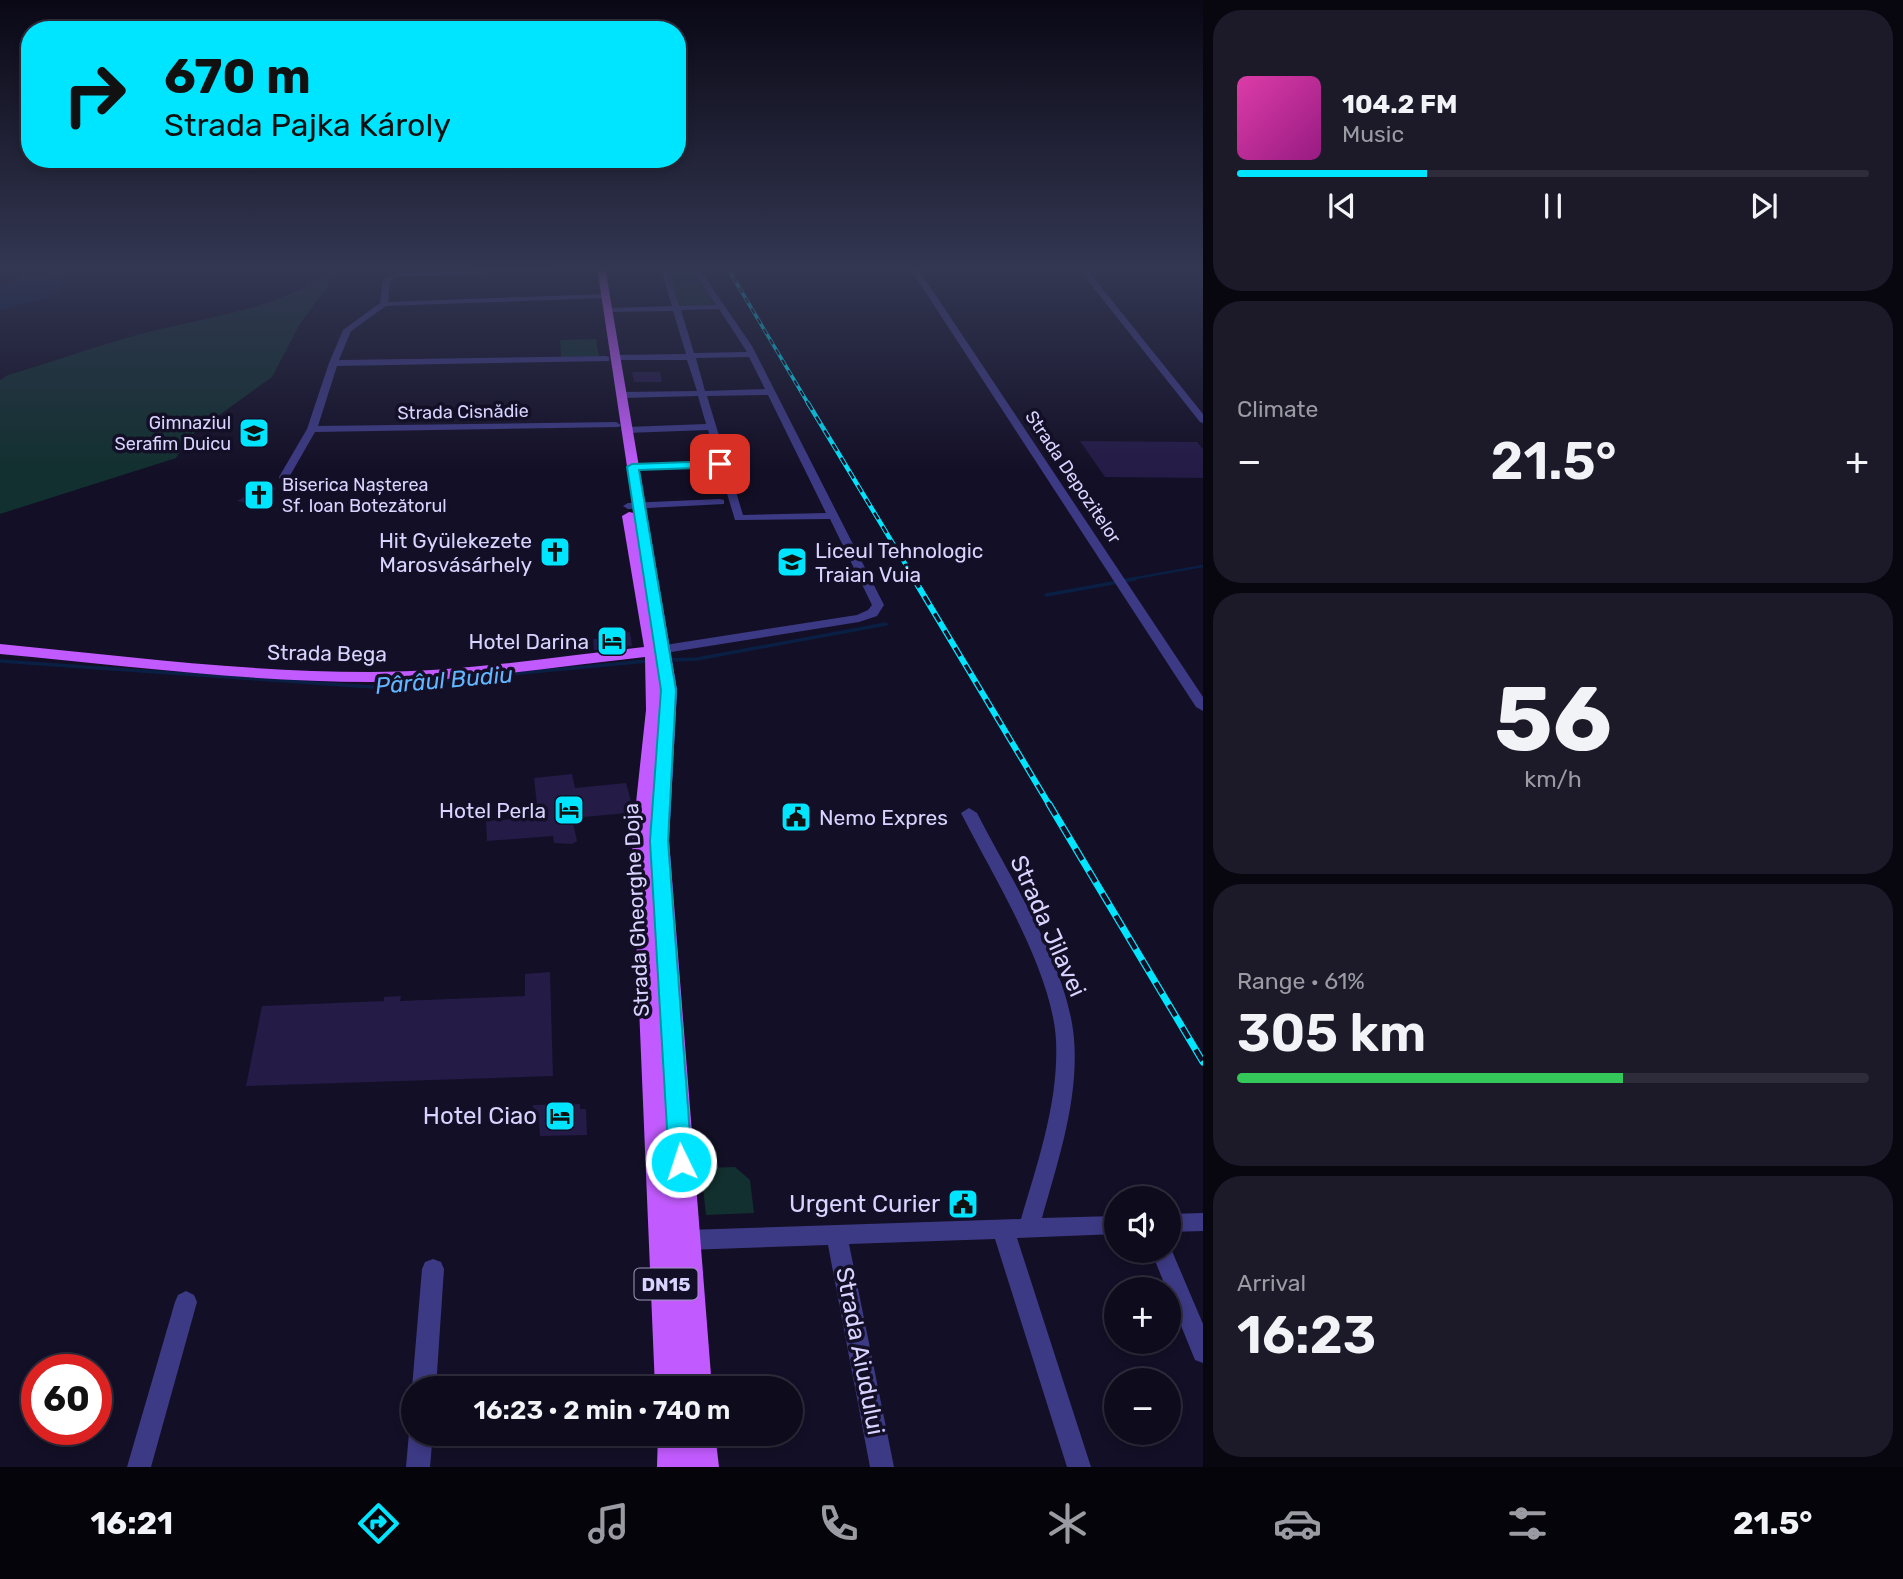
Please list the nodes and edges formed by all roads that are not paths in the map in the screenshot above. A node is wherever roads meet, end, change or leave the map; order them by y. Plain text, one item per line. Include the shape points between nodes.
1 (345, 335) edge
2 (608, 335) edge
3 (683, 335) edge
4 (739, 335) edge
5 (958, 335) edge
6 (1136, 335) edge
7 (751, 354) junction
8 (690, 356) junction
9 (610, 359) junction
10 (333, 363) junction
11 (771, 392) junction
12 (701, 393) junction
13 (621, 396) junction
14 (1203, 420) edge
15 (621, 427) junction
16 (710, 427) junction
17 (312, 429) junction
18 (720, 464) junction
19 (632, 467) junction
20 (284, 477) dead end
21 (720, 502) dead end
22 (633, 506) junction
23 (830, 516) junction
24 (0, 649) edge
25 (659, 656) junction
26 (1203, 708) edge
27 (969, 813) dead end
28 (1203, 1222) edge
29 (1181, 1223) edge
30 (1104, 1225) edge
31 (1029, 1228) junction
32 (1003, 1229) junction
33 (837, 1235) junction
34 (686, 1240) junction
35 (1167, 1263) edge
36 (433, 1269) dead end
37 (186, 1302) dead end
38 (1203, 1352) edge
39 (425, 1376) edge
40 (669, 1376) edge
41 (696, 1376) edge
42 (420, 1446) edge
43 (673, 1446) edge
44 (702, 1446) edge
45 (139, 1467) edge
46 (418, 1467) edge
47 (673, 1467) edge
48 (703, 1467) edge
49 (882, 1467) edge
50 (1079, 1467) edge

1 - 10 street
2 - 9 main road, Strada Gheorghe Doja / DN15
3 - 8 street
4 - 7 street
5 - 26 street, Strada Depozitelor
6 - 14 street
7 - 8 street
7 - 11 street
8 - 9 street
8 - 12 street
9 - 10 street
9 - 13 main road, Strada Gheorghe Doja / DN15
9 - 15 main road, Strada Gheorghe Doja / DN15
10 - 17 street
11 - 12 street
11 - 23 street
12 - 13 street
12 - 16 street
13 - 15 main road, Strada Gheorghe Doja / DN15
15 - 16 street, Strada Cisnădie
15 - 17 street, Strada Cisnădie
15 - 19 main road, Strada Gheorghe Doja / DN15
15 - 22 main road, Strada Gheorghe Doja / DN15
16 - 18 street
17 - 20 street
18 - 19 street
18 - 23 street via 738,518
19 - 22 main road, Strada Gheorghe Doja / DN15
21 - 22 street
22 - 25 main road, Strada Gheorghe Doja / DN15
23 - 25 street via 875,596 878,605 873,612
24 - 25 main road, Strada Bega via 284,675 371,677
25 - 34 main road, Strada Gheorghe Doja / DN15 via 668,721 659,841
25 - 40 main road, Strada Gheorghe Doja / DN15 via 642,840
27 - 31 street, Strada Jilavei via 1036,947 1060,1007 1065,1038 1052,1139
28 - 29 street
30 - 31 street
31 - 32 street
32 - 33 street
32 - 50 street
33 - 34 street
33 - 49 street, Strada Aiudului
34 - 41 main road, Strada Gheorghe Doja / DN15
35 - 38 street
36 - 39 street
37 - 45 street
42 - 46 street
43 - 47 main road
44 - 48 main road

